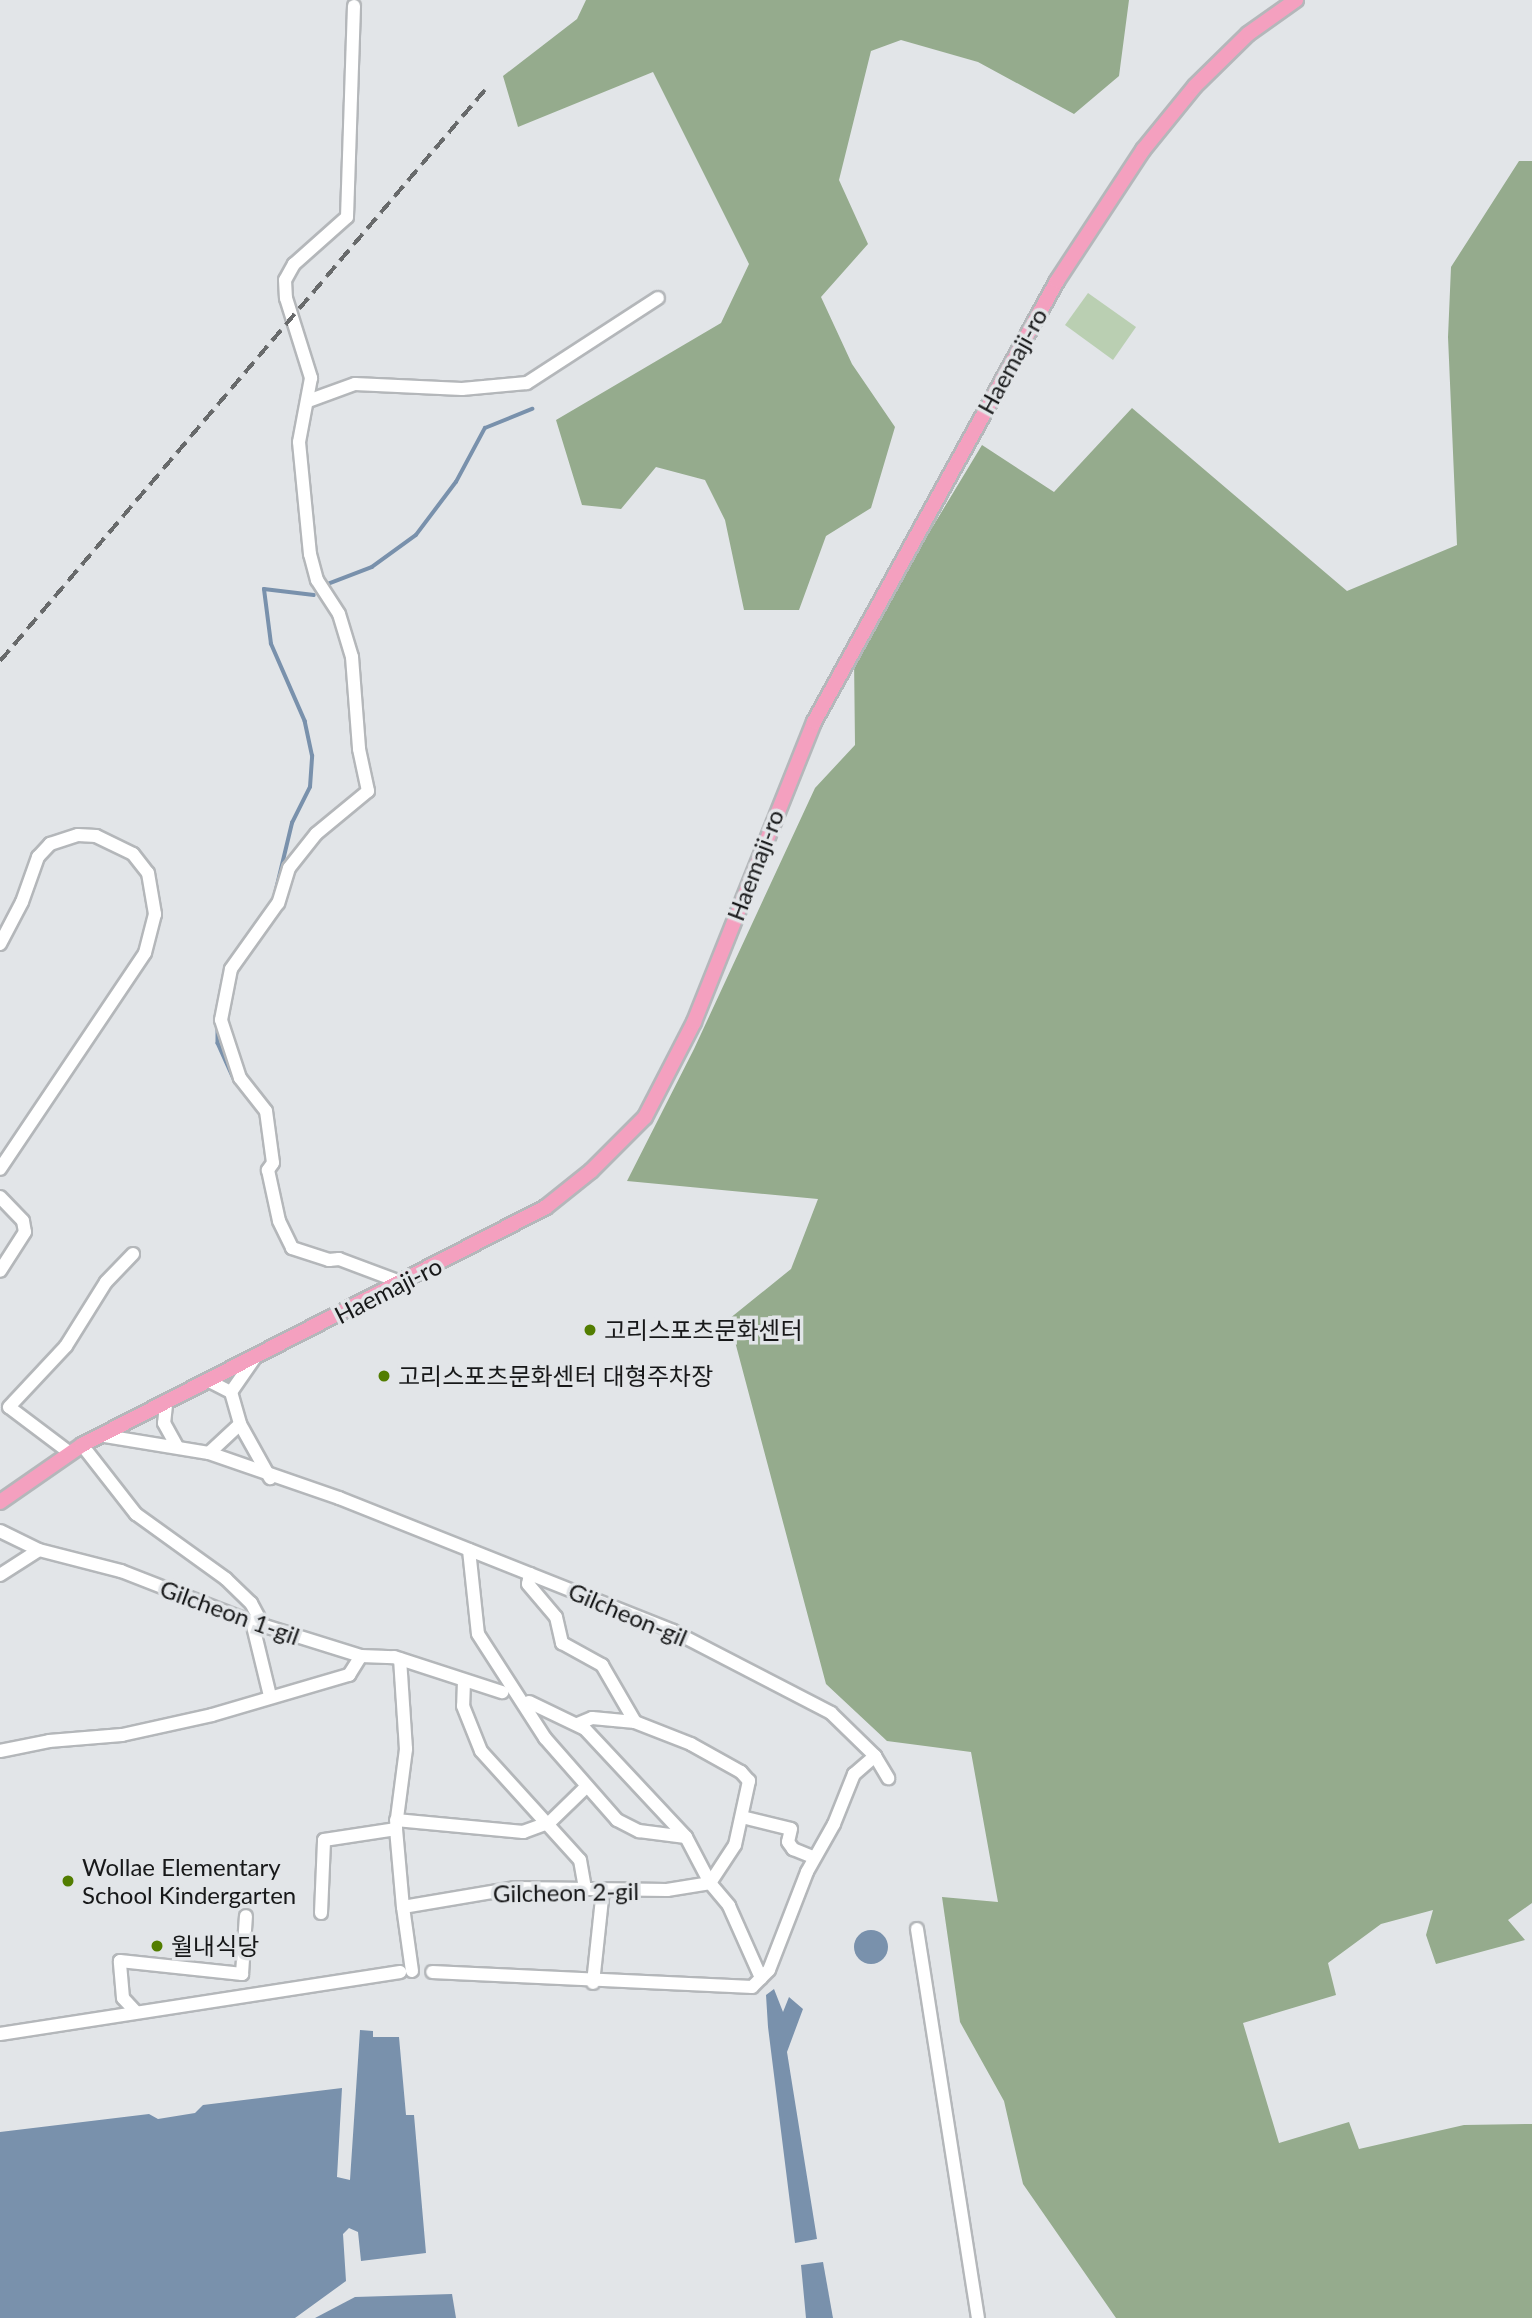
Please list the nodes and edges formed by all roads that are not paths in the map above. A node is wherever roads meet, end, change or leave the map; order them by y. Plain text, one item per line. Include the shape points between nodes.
1 (1296, 0) edge
2 (354, 6) dead end
3 (658, 298) dead end
4 (308, 401) junction
5 (0, 944) edge
6 (0, 1169) edge
7 (0, 1198) edge
8 (133, 1254) dead end
9 (0, 1271) edge
10 (403, 1283) junction
11 (256, 1356) junction
12 (211, 1382) junction
13 (231, 1392) junction
14 (166, 1405) junction
15 (240, 1424) junction
16 (105, 1436) junction
17 (177, 1446) junction
18 (76, 1449) junction
19 (209, 1454) junction
20 (270, 1478) junction
21 (0, 1502) edge
22 (0, 1531) edge
23 (39, 1550) junction
24 (469, 1550) junction
25 (530, 1574) junction
26 (0, 1575) edge
27 (257, 1623) junction
28 (362, 1656) junction
29 (400, 1660) junction
30 (464, 1681) junction
31 (502, 1692) dead end
32 (270, 1696) junction
33 (529, 1702) dead end
34 (635, 1722) junction
35 (578, 1724) junction
36 (0, 1751) edge
37 (875, 1756) junction
38 (888, 1778) dead end
39 (586, 1787) junction
40 (743, 1817) junction
41 (550, 1822) junction
42 (396, 1825) junction
43 (686, 1837) junction
44 (814, 1857) junction
45 (710, 1883) junction
46 (585, 1889) junction
47 (603, 1890) junction
48 (403, 1907) junction
49 (321, 1913) dead end
50 (246, 1916) dead end
51 (917, 1929) dead end
52 (432, 1972) dead end
53 (593, 1983) junction
54 (757, 1983) junction
55 (136, 2012) junction
56 (0, 2034) edge
57 (978, 2318) edge

1 - 10 main road, Haemaji-ro via 1248,34 1195,86 1143,150 1057,281 814,722 694,1022 659,1097 591,1171 546,1208
2 - 4 street via 347,217 294,264 285,280 286,298 311,378
3 - 4 street via 527,383 472,389 355,384
4 - 10 street via 299,442 310,554 317,580 342,622 352,657 359,749 368,791 316,834 289,868 278,903 232,969 221,1020 240,1078 266,1111 273,1163 268,1170 279,1221 292,1248 339,1259
5 - 6 street via 38,858 64,838 78,835 111,841 133,855 148,873 155,914 145,953
7 - 9 street via 23,1221 25,1232
8 - 18 street via 106,1282 66,1346 9,1407
10 - 11 main road, Haemaji-ro
11 - 12 main road, Haemaji-ro
11 - 13 street
12 - 13 street
12 - 14 main road, Haemaji-ro
13 - 15 street
14 - 16 main road, Haemaji-ro
14 - 17 street via 164,1423
15 - 19 street
15 - 20 street
16 - 17 street, Gilcheon-gil
16 - 18 main road, Haemaji-ro
17 - 19 street, Gilcheon-gil
18 - 21 main road, Haemaji-ro
18 - 27 street via 136,1514 226,1578 251,1603
19 - 20 street, Gilcheon-gil
20 - 24 street, Gilcheon-gil via 339,1498
22 - 23 street, Gilcheon 1-gil
23 - 26 street
23 - 27 street, Gilcheon 1-gil via 121,1571
24 - 25 street, Gilcheon-gil
24 - 39 street via 478,1634 516,1697
25 - 34 street via 528,1584 556,1617 562,1643 602,1665
25 - 37 street, Gilcheon-gil via 673,1631 780,1685 831,1713
27 - 28 street, Gilcheon 1-gil
27 - 32 street
28 - 29 street, Gilcheon 1-gil
28 - 32 street via 349,1675
29 - 30 street, Gilcheon 1-gil
29 - 42 street via 406,1749
30 - 31 street, Gilcheon 1-gil
30 - 41 street via 463,1706 481,1751 498,1774
32 - 36 street via 122,1735 49,1741
33 - 35 street
34 - 35 street via 592,1718
34 - 40 street via 691,1744 741,1772 749,1781
35 - 43 street
37 - 38 street, Gilcheon-gil
37 - 44 street via 854,1774 834,1824
39 - 41 street
39 - 43 street via 628,1825
40 - 44 street via 791,1829 788,1842 793,1849
40 - 45 street via 735,1845
41 - 42 street via 523,1832
41 - 46 street via 580,1860
42 - 48 street
42 - 49 street via 324,1840
43 - 45 street
44 - 54 street via 769,1970
45 - 47 street, Gilcheon 2-gil via 667,1890
45 - 54 street via 729,1906
46 - 47 street, Gilcheon 2-gil
46 - 48 street, Gilcheon 2-gil via 515,1888
47 - 53 street
48 - 55 street via 406,1972
50 - 55 street via 242,1974 120,1961 123,1998
51 - 57 street
52 - 53 street
53 - 54 street
55 - 56 street

